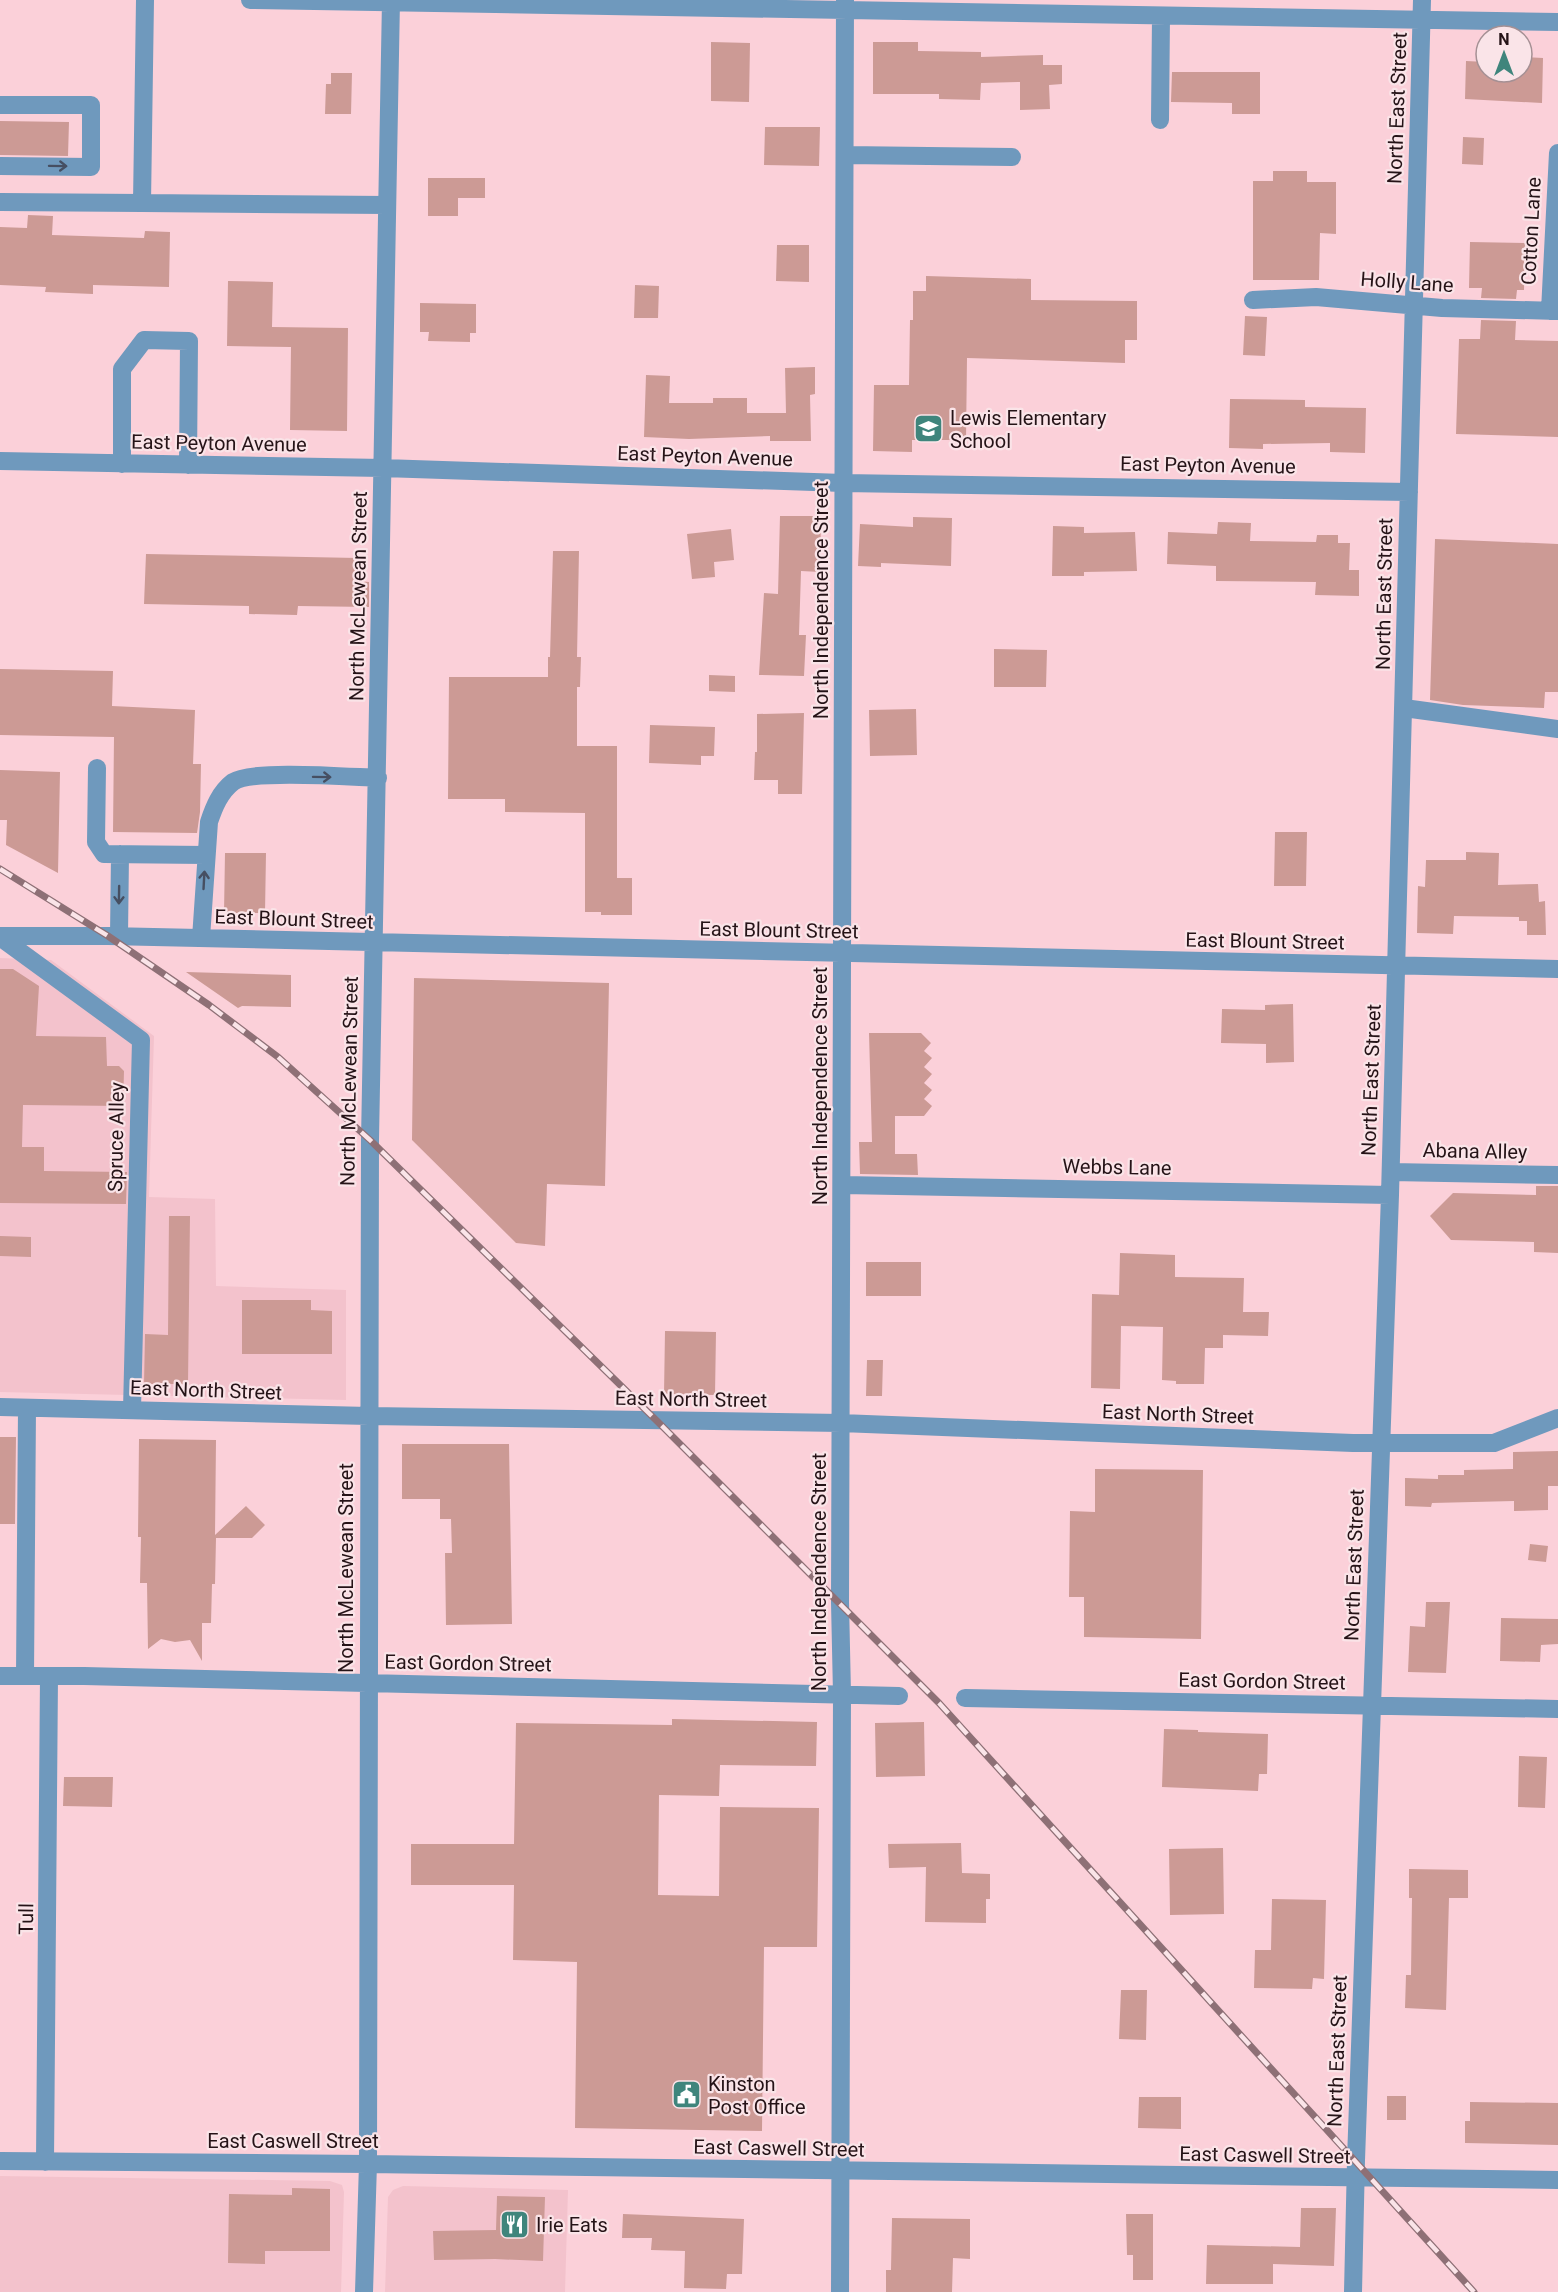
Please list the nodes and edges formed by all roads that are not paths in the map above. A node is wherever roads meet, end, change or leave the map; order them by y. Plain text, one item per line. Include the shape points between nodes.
1 (145, 0) edge
2 (250, 0) edge
3 (1422, 0) edge
4 (391, 1) edge
5 (845, 5) edge
6 (1161, 15) junction
7 (1422, 20) junction
8 (1558, 22) edge
9 (0, 105) edge
10 (1160, 120) dead end
11 (1558, 153) edge
12 (845, 154) junction
13 (1012, 157) dead end
14 (0, 166) edge
15 (0, 202) edge
16 (142, 203) junction
17 (387, 205) junction
18 (1253, 300) dead end
19 (1413, 305) junction
20 (1554, 311) edge
21 (0, 462) edge
22 (122, 464) junction
23 (188, 465) junction
24 (383, 468) junction
25 (843, 483) junction
26 (1408, 492) junction
27 (1404, 708) junction
28 (1558, 729) edge
29 (98, 768) dead end
30 (378, 778) junction
31 (120, 854) junction
32 (206, 855) junction
33 (119, 936) junction
34 (0, 937) edge
35 (201, 938) junction
36 (375, 943) junction
37 (843, 954) junction
38 (1397, 966) junction
39 (1558, 969) edge
40 (1391, 1172) junction
41 (1558, 1175) edge
42 (843, 1185) junction
43 (1390, 1195) junction
44 (0, 1407) edge
45 (27, 1408) junction
46 (132, 1410) junction
47 (369, 1416) junction
48 (1558, 1418) edge
49 (841, 1423) junction
50 (1382, 1443) junction
51 (0, 1676) edge
52 (25, 1676) junction
53 (50, 1676) junction
54 (368, 1684) junction
55 (842, 1694) junction
56 (899, 1696) dead end
57 (965, 1698) dead end
58 (1371, 1705) junction
59 (1558, 1709) edge
60 (0, 2161) edge
61 (45, 2162) junction
62 (368, 2164) junction
63 (840, 2171) junction
64 (1355, 2179) junction
65 (1558, 2181) edge
66 (364, 2292) edge
67 (840, 2292) edge
68 (1353, 2292) edge

1 - 16 street
2 - 4 street
3 - 7 street, North East Street
4 - 5 street
4 - 17 street, North McLewean Street
5 - 6 street
5 - 12 street, North Independence Street
6 - 7 street
6 - 10 street
7 - 8 street
7 - 19 street, North East Street
14 -> 9 street via 91,167 91,105
11 - 20 street, Cotton Lane
12 - 13 street
12 - 25 street, North Independence Street
15 - 16 street
16 - 17 street
17 - 24 street, North McLewean Street
18 - 19 street, Holly Lane via 1316,297
19 - 20 street, Holly Lane
19 - 26 street, North East Street
21 - 22 street, East Peyton Avenue
22 - 23 street, East Peyton Avenue
22 - 23 street via 122,369 144,340 189,342
23 - 24 street, East Peyton Avenue
24 - 25 street, East Peyton Avenue
24 - 30 street, North McLewean Street
25 - 26 street, East Peyton Avenue
25 - 37 street, North Independence Street
26 - 27 street, North East Street
27 - 28 street
27 - 38 street, North East Street
29 - 31 street via 96,842 104,854
32 -> 30 street via 214,807 234,782 269,776
30 - 36 street, North McLewean Street
31 - 32 street
31 -> 33 street
35 -> 32 street
33 - 34 street, East Blount Street
33 - 35 street, East Blount Street
34 - 46 street, Spruce Alley via 141,1040
35 - 36 street, East Blount Street
36 - 37 street, East Blount Street
36 - 47 street, North McLewean Street
37 - 38 street, East Blount Street
37 - 42 street, North Independence Street
38 - 39 street, East Blount Street
38 - 40 street, North East Street
40 - 41 street, Abana Alley
40 - 43 street, North East Street
42 - 43 street, Webbs Lane
42 - 49 street, North Independence Street
43 - 50 street, North East Street
44 - 45 street, East North Street
45 - 46 street, East North Street
45 - 52 street
46 - 47 street, East North Street
47 - 49 street, East North Street
47 - 54 street, North McLewean Street
48 - 50 street, East North Street via 1494,1443
49 - 50 street, East North Street
49 - 55 street, North Independence Street
50 - 58 street, North East Street
51 - 52 street, East Gordon Street
52 - 53 street, East Gordon Street
53 - 54 street, East Gordon Street
53 - 61 street, Tull
54 - 55 street, East Gordon Street
54 - 62 street, North McLewean Street
55 - 56 street, East Gordon Street
55 - 63 street, North Independence Street
57 - 58 street, East Gordon Street
58 - 59 street, East Gordon Street
58 - 64 street, North East Street
60 - 61 street, East Caswell Street
61 - 62 street, East Caswell Street
62 - 63 street, East Caswell Street
62 - 66 street, North McLewean Street
63 - 64 street, East Caswell Street
63 - 67 street, North Independence Street
64 - 65 street, East Caswell Street
64 - 68 street, North East Street

